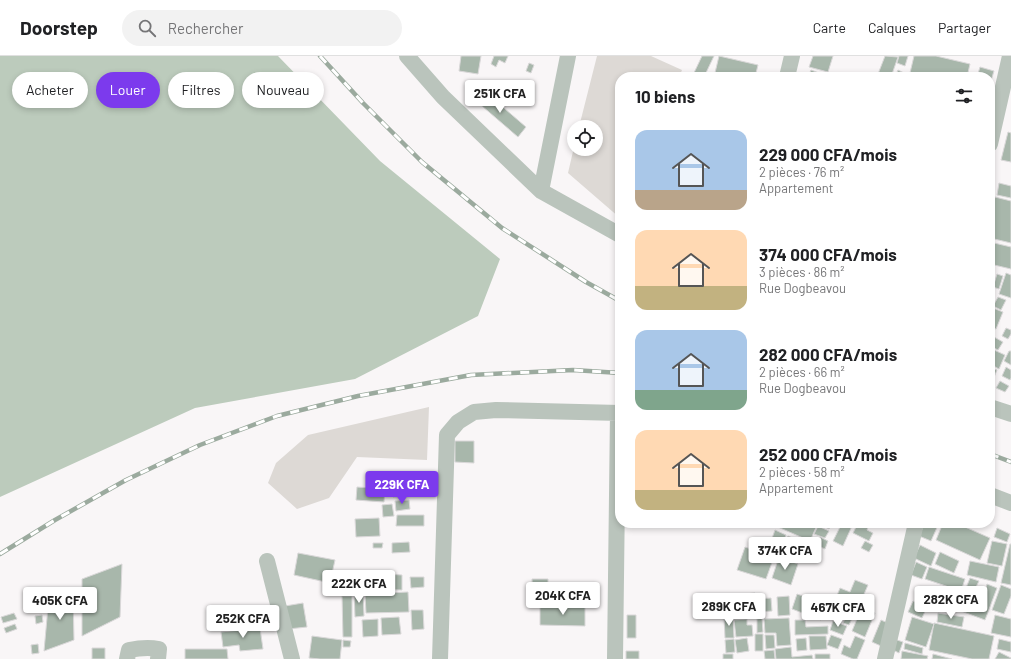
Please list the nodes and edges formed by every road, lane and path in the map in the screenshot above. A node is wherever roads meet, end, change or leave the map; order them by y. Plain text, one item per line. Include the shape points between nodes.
1 (407, 56) edge
2 (568, 56) edge
3 (792, 56) edge
4 (1010, 56) edge
5 (788, 72) edge
6 (995, 122) edge
7 (541, 191) junction
8 (615, 232) edge
9 (995, 409) edge
10 (615, 413) edge
11 (1011, 414) edge
12 (995, 497) edge
13 (1011, 503) edge
14 (617, 528) edge
15 (915, 528) edge
16 (266, 561) dead end
17 (127, 659) edge
18 (158, 659) edge
19 (292, 659) edge
20 (440, 659) edge
21 (615, 659) edge
22 (885, 659) edge

1 - 7 street via 443,97
2 - 7 street
3 - 5 street
4 - 6 street
7 - 8 street
9 - 11 street
10 - 20 street via 496,410 474,412 458,422 447,435
12 - 13 street
14 - 21 street
15 - 22 street
16 - 19 street
17 - 18 street via 129,650 149,647 159,649

